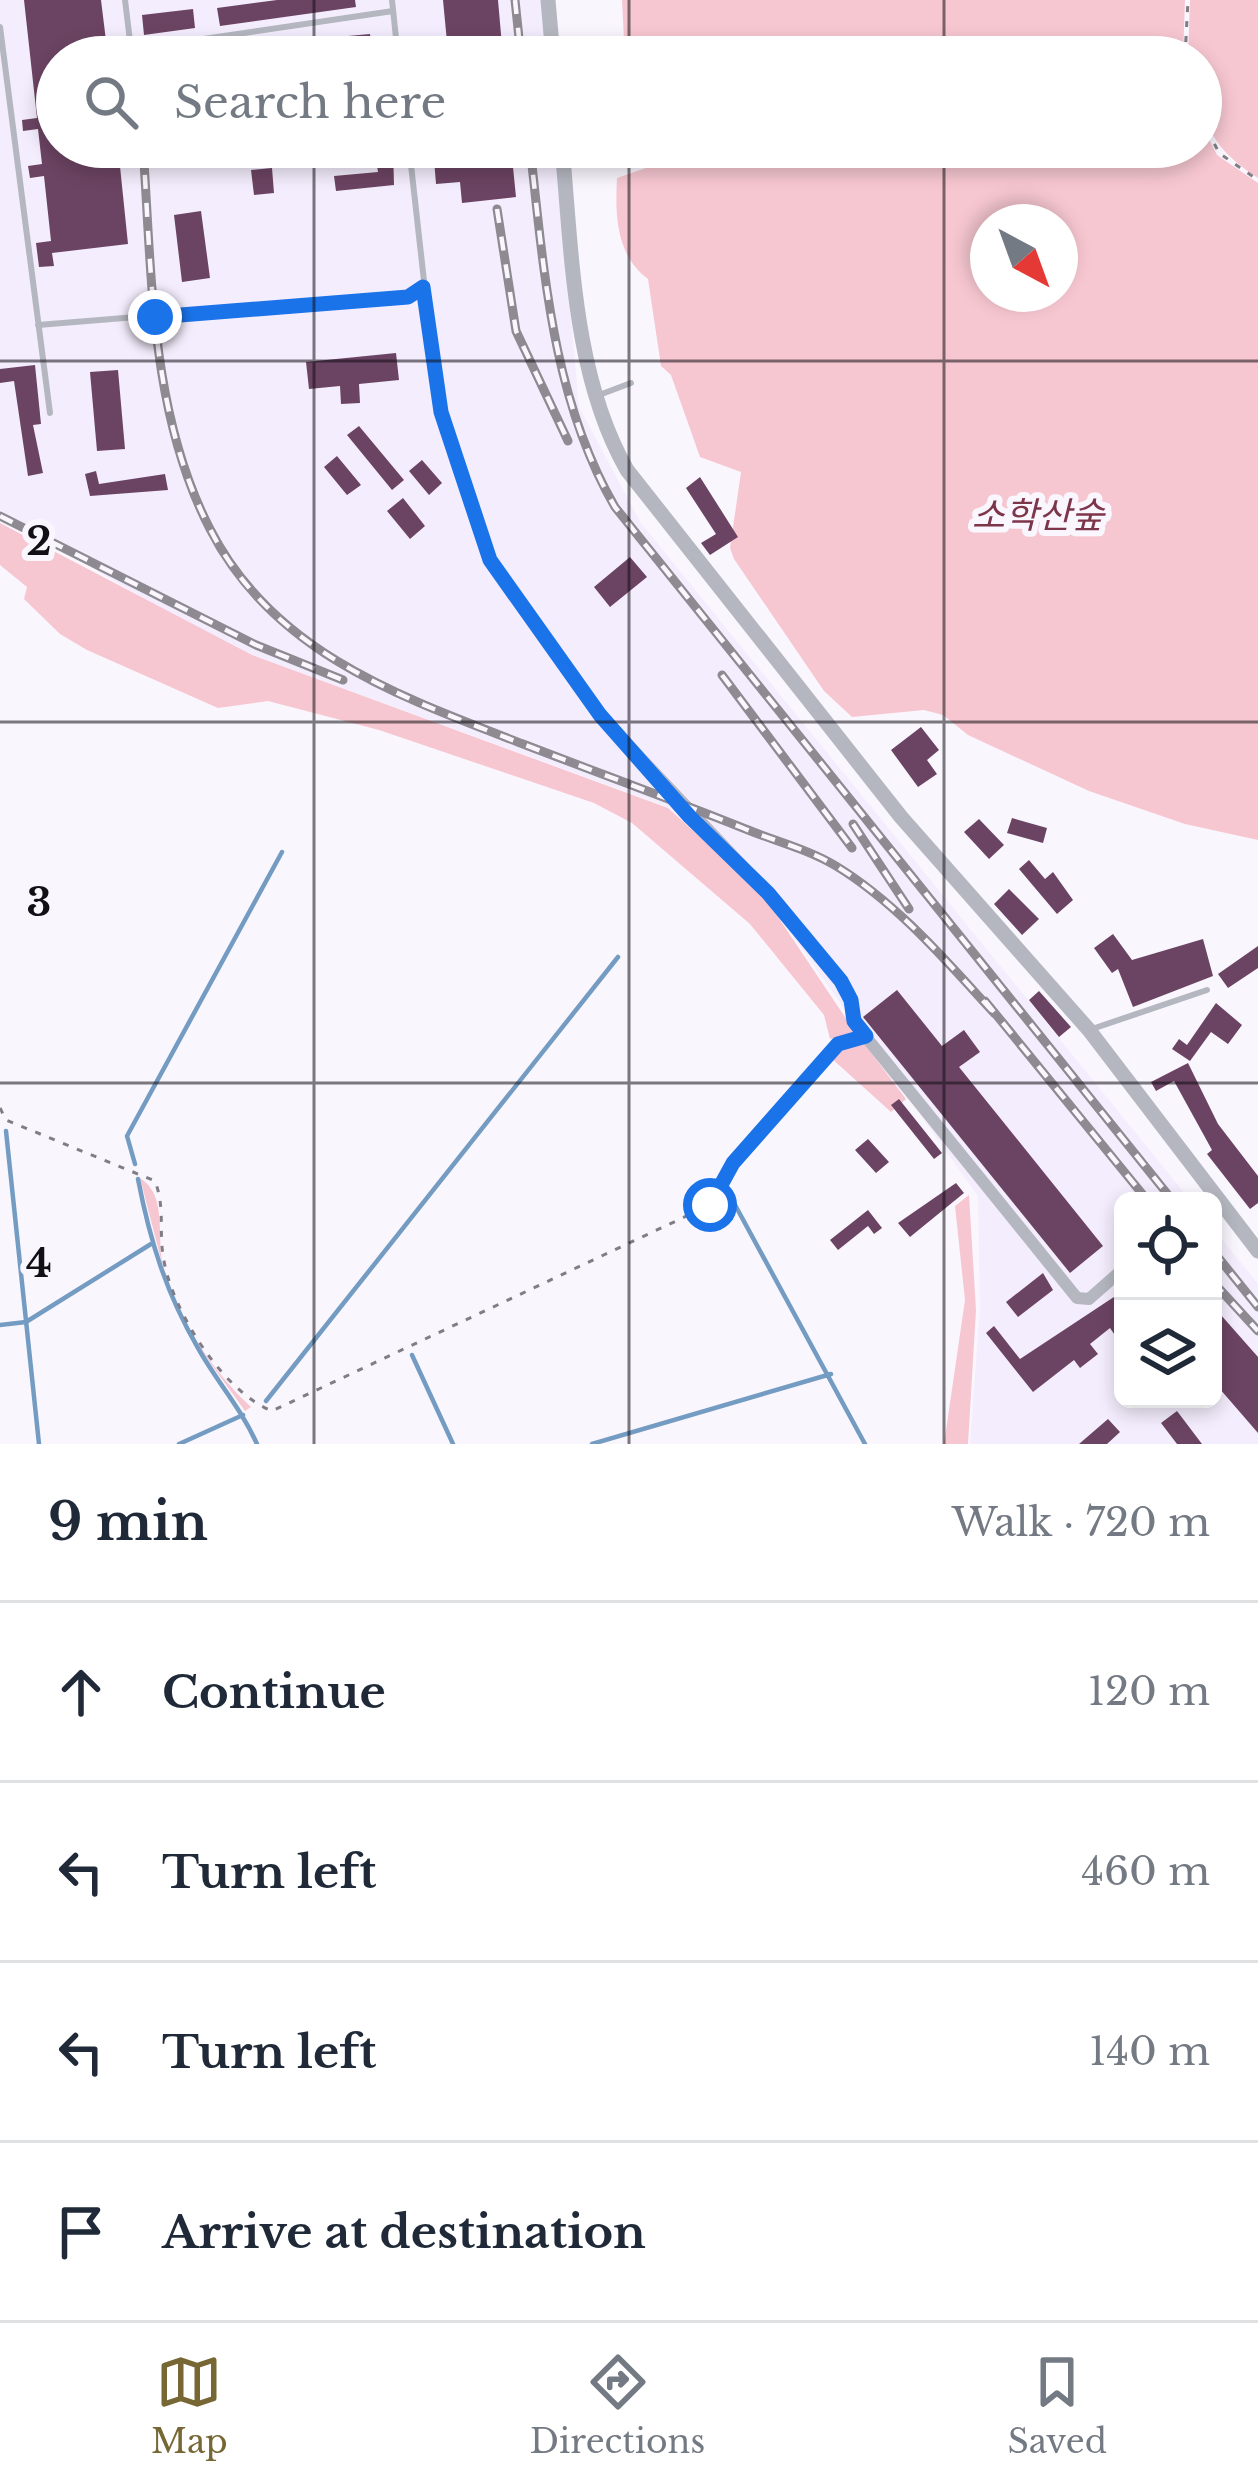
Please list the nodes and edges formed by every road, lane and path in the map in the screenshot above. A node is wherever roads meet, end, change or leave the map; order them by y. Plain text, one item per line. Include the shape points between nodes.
1 (125, 0) edge
2 (392, 0) edge
3 (548, 0) edge
4 (1188, 0) edge
5 (393, 11) junction
6 (0, 27) edge
7 (129, 36) edge
8 (223, 36) edge
9 (396, 36) edge
10 (552, 36) edge
11 (1186, 36) edge
12 (1222, 154) edge
13 (411, 168) edge
14 (565, 168) edge
15 (1258, 180) edge
16 (423, 287) junction
17 (38, 325) junction
18 (631, 383) dead end
19 (596, 397) junction
20 (50, 413) dead end
21 (1207, 989) dead end
22 (1089, 1030) junction
23 (866, 1036) junction
24 (0, 1108) edge
25 (1258, 1251) edge
26 (1114, 1277) edge

1 - 7 lane
2 - 5 lane
3 - 10 street
4 - 11 path
5 - 8 lane
5 - 9 lane
6 - 17 lane
12 - 15 path
13 - 16 lane
14 - 19 street
16 - 17 lane via 408,297
16 - 23 street via 441,412 490,560 600,715 841,981
17 - 20 lane
18 - 19 lane
19 - 22 street via 627,470 694,561 901,817
21 - 22 lane
22 - 25 street
23 - 24 path via 838,1044 733,1163 710,1205 272,1411 218,1370 169,1279 155,1181 6,1120
23 - 26 street via 1077,1298 1089,1299

